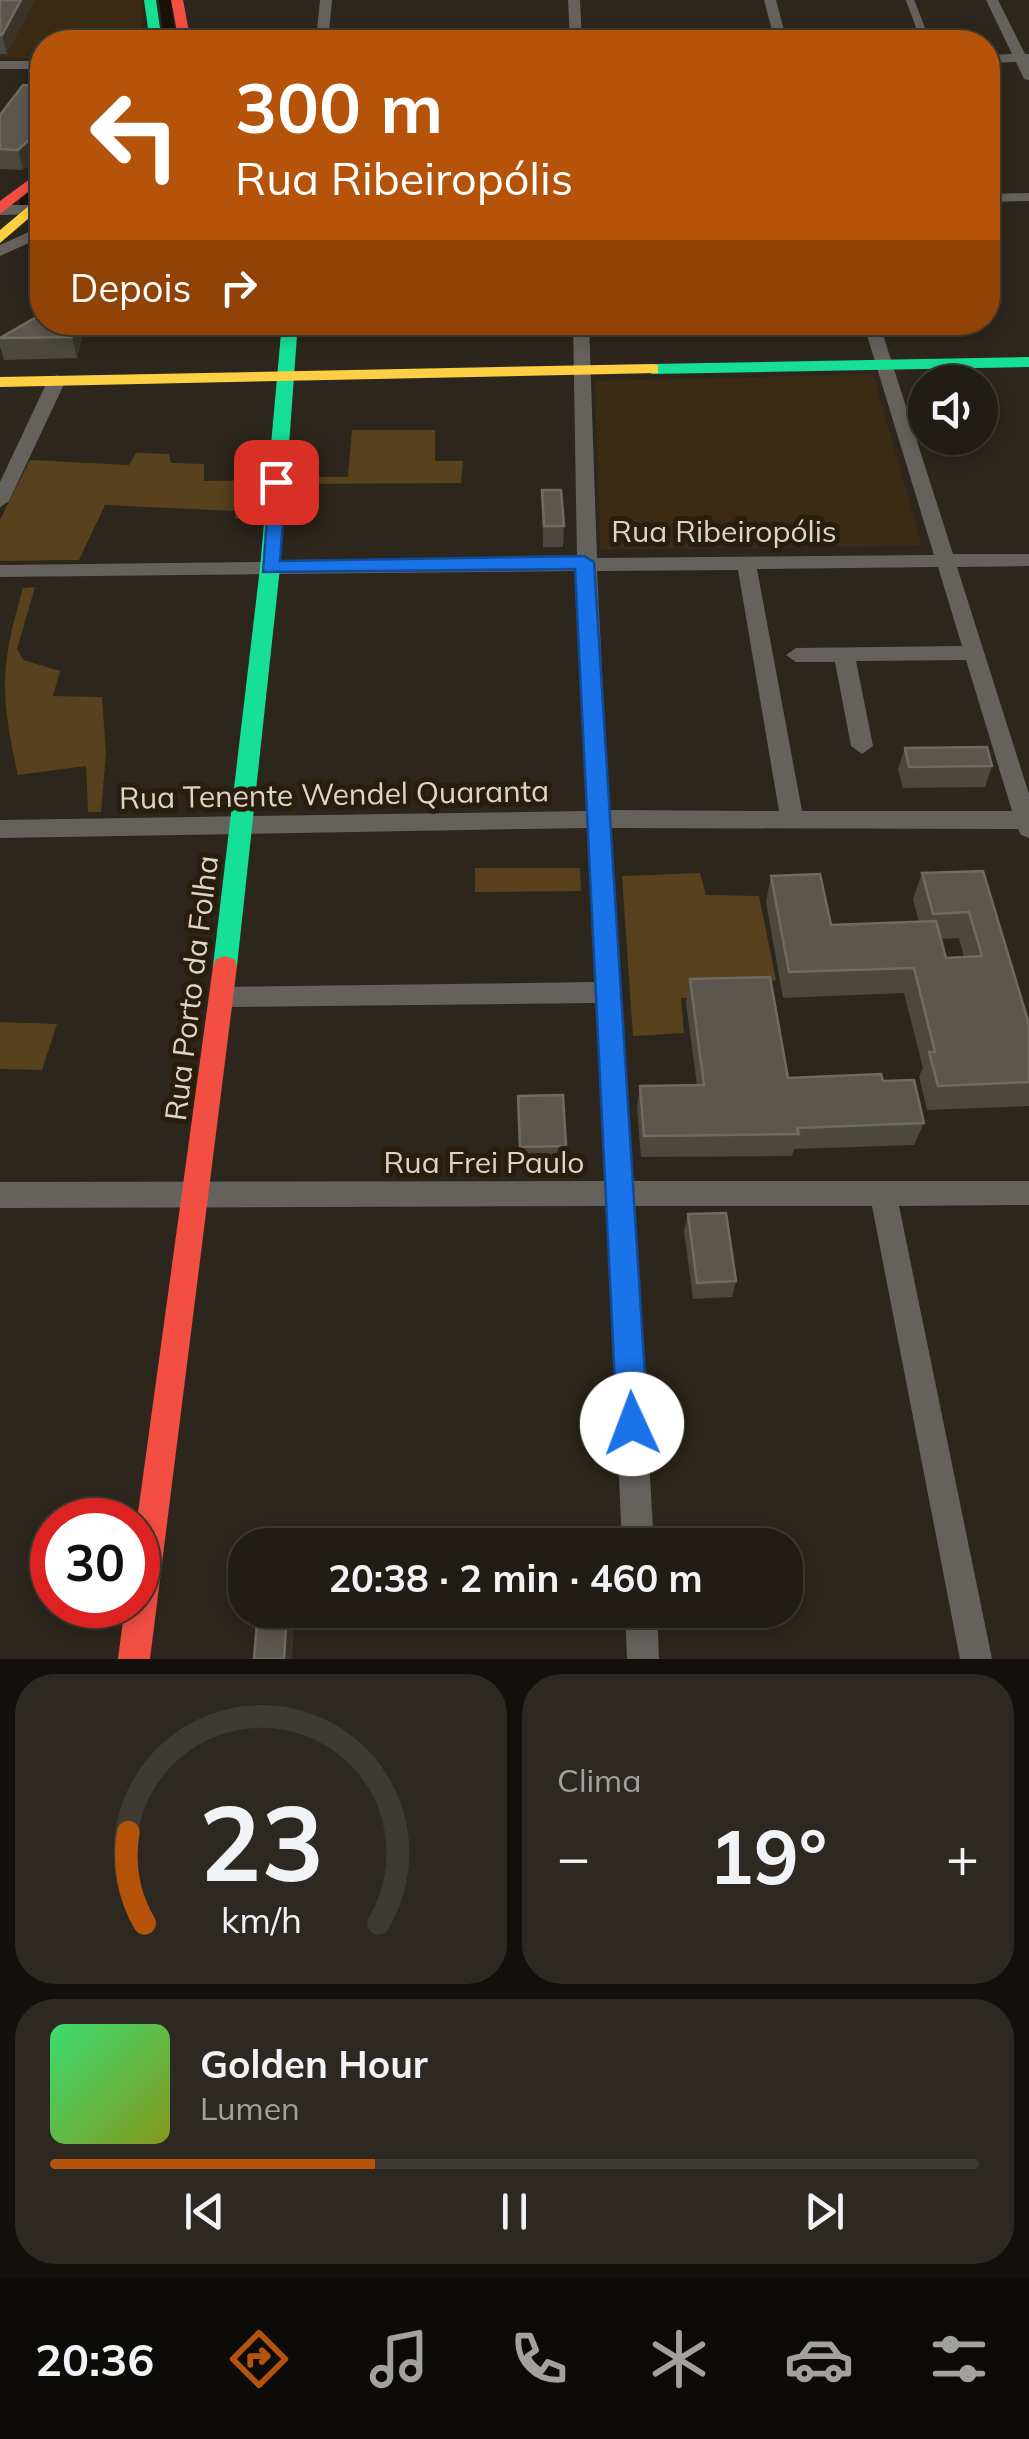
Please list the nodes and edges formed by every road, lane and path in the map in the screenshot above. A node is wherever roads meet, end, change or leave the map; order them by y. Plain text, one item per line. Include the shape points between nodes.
1 (150, 0) edge
2 (176, 0) edge
3 (326, 0) edge
4 (574, 0) edge
5 (770, 0) edge
6 (910, 0) edge
7 (992, 0) edge
8 (154, 30) edge
9 (182, 30) edge
10 (323, 30) edge
11 (575, 30) edge
12 (778, 30) edge
13 (921, 30) edge
14 (1025, 58) edge
15 (1000, 59) edge
16 (0, 64) edge
17 (30, 65) edge
18 (1029, 76) edge
19 (30, 185) edge
20 (1029, 197) edge
21 (1000, 198) edge
22 (30, 207) edge
23 (1, 210) edge
24 (30, 211) edge
25 (30, 237) edge
26 (0, 238) edge
27 (0, 251) edge
28 (289, 335) edge
29 (581, 335) edge
30 (875, 335) edge
31 (1029, 354) edge
32 (882, 361) junction
33 (1029, 362) edge
34 (582, 366) junction
35 (0, 371) edge
36 (285, 371) junction
37 (57, 380) junction
38 (0, 382) edge
39 (0, 456) edge
40 (18, 467) junction
41 (0, 501) edge
42 (746, 560) junction
43 (1029, 560) edge
44 (946, 561) junction
45 (584, 562) junction
46 (270, 568) junction
47 (0, 571) edge
48 (972, 652) junction
49 (844, 654) junction
50 (796, 655) dead end
51 (862, 746) dead end
52 (792, 819) junction
53 (600, 820) junction
54 (1028, 823) edge
55 (241, 826) junction
56 (0, 829) edge
57 (610, 992) junction
58 (221, 997) junction
59 (1029, 1192) edge
60 (883, 1194) junction
61 (196, 1195) junction
62 (622, 1195) junction
63 (0, 1196) edge
64 (637, 1528) edge
65 (642, 1628) edge
66 (134, 1659) edge
67 (643, 1659) edge
68 (976, 1659) edge

1 - 8 main road
2 - 9 main road
3 - 10 street
4 - 11 street
5 - 12 street
6 - 13 lane
7 - 14 street
14 - 15 street
14 - 18 street
16 - 17 street
19 - 23 main road
20 - 21 street
22 - 23 street
24 - 26 main road
25 - 27 street
28 - 36 main road, Rua Porto da Folha
29 - 34 street
30 - 32 street
31 - 32 main road
32 - 33 main road
32 - 34 main road
32 - 44 street
34 - 36 main road
34 - 45 street
35 - 36 main road
36 - 37 main road
36 - 46 main road, Rua Porto da Folha
37 - 38 main road
37 - 40 street
39 - 40 street
40 - 41 street
42 - 44 street, Rua Ribeiropólis
42 - 45 street, Rua Ribeiropólis
42 - 52 street
43 - 44 street, Rua Ribeiropólis
44 - 48 street
45 - 46 street, Rua Ribeiropólis
45 - 53 street
46 - 47 street, Rua Ribeiropólis
46 - 55 main road, Rua Porto da Folha
48 - 49 street
48 - 54 street
49 - 50 street
49 - 51 street
52 - 53 street, Rua Tenente Wendel Quaranta
52 - 54 street, Rua Tenente Wendel Quaranta
53 - 55 street, Rua Tenente Wendel Quaranta
53 - 57 street
55 - 56 street, Rua Tenente Wendel Quaranta
55 - 58 main road, Rua Porto da Folha
57 - 58 street
57 - 62 street
58 - 61 main road, Rua Porto da Folha
59 - 60 street, Rua Frei Paulo
60 - 62 street, Rua Frei Paulo
60 - 68 street
61 - 62 street, Rua Frei Paulo
61 - 63 street, Rua Frei Paulo
61 - 66 main road, Rua Porto da Folha
62 - 64 street
65 - 67 street

